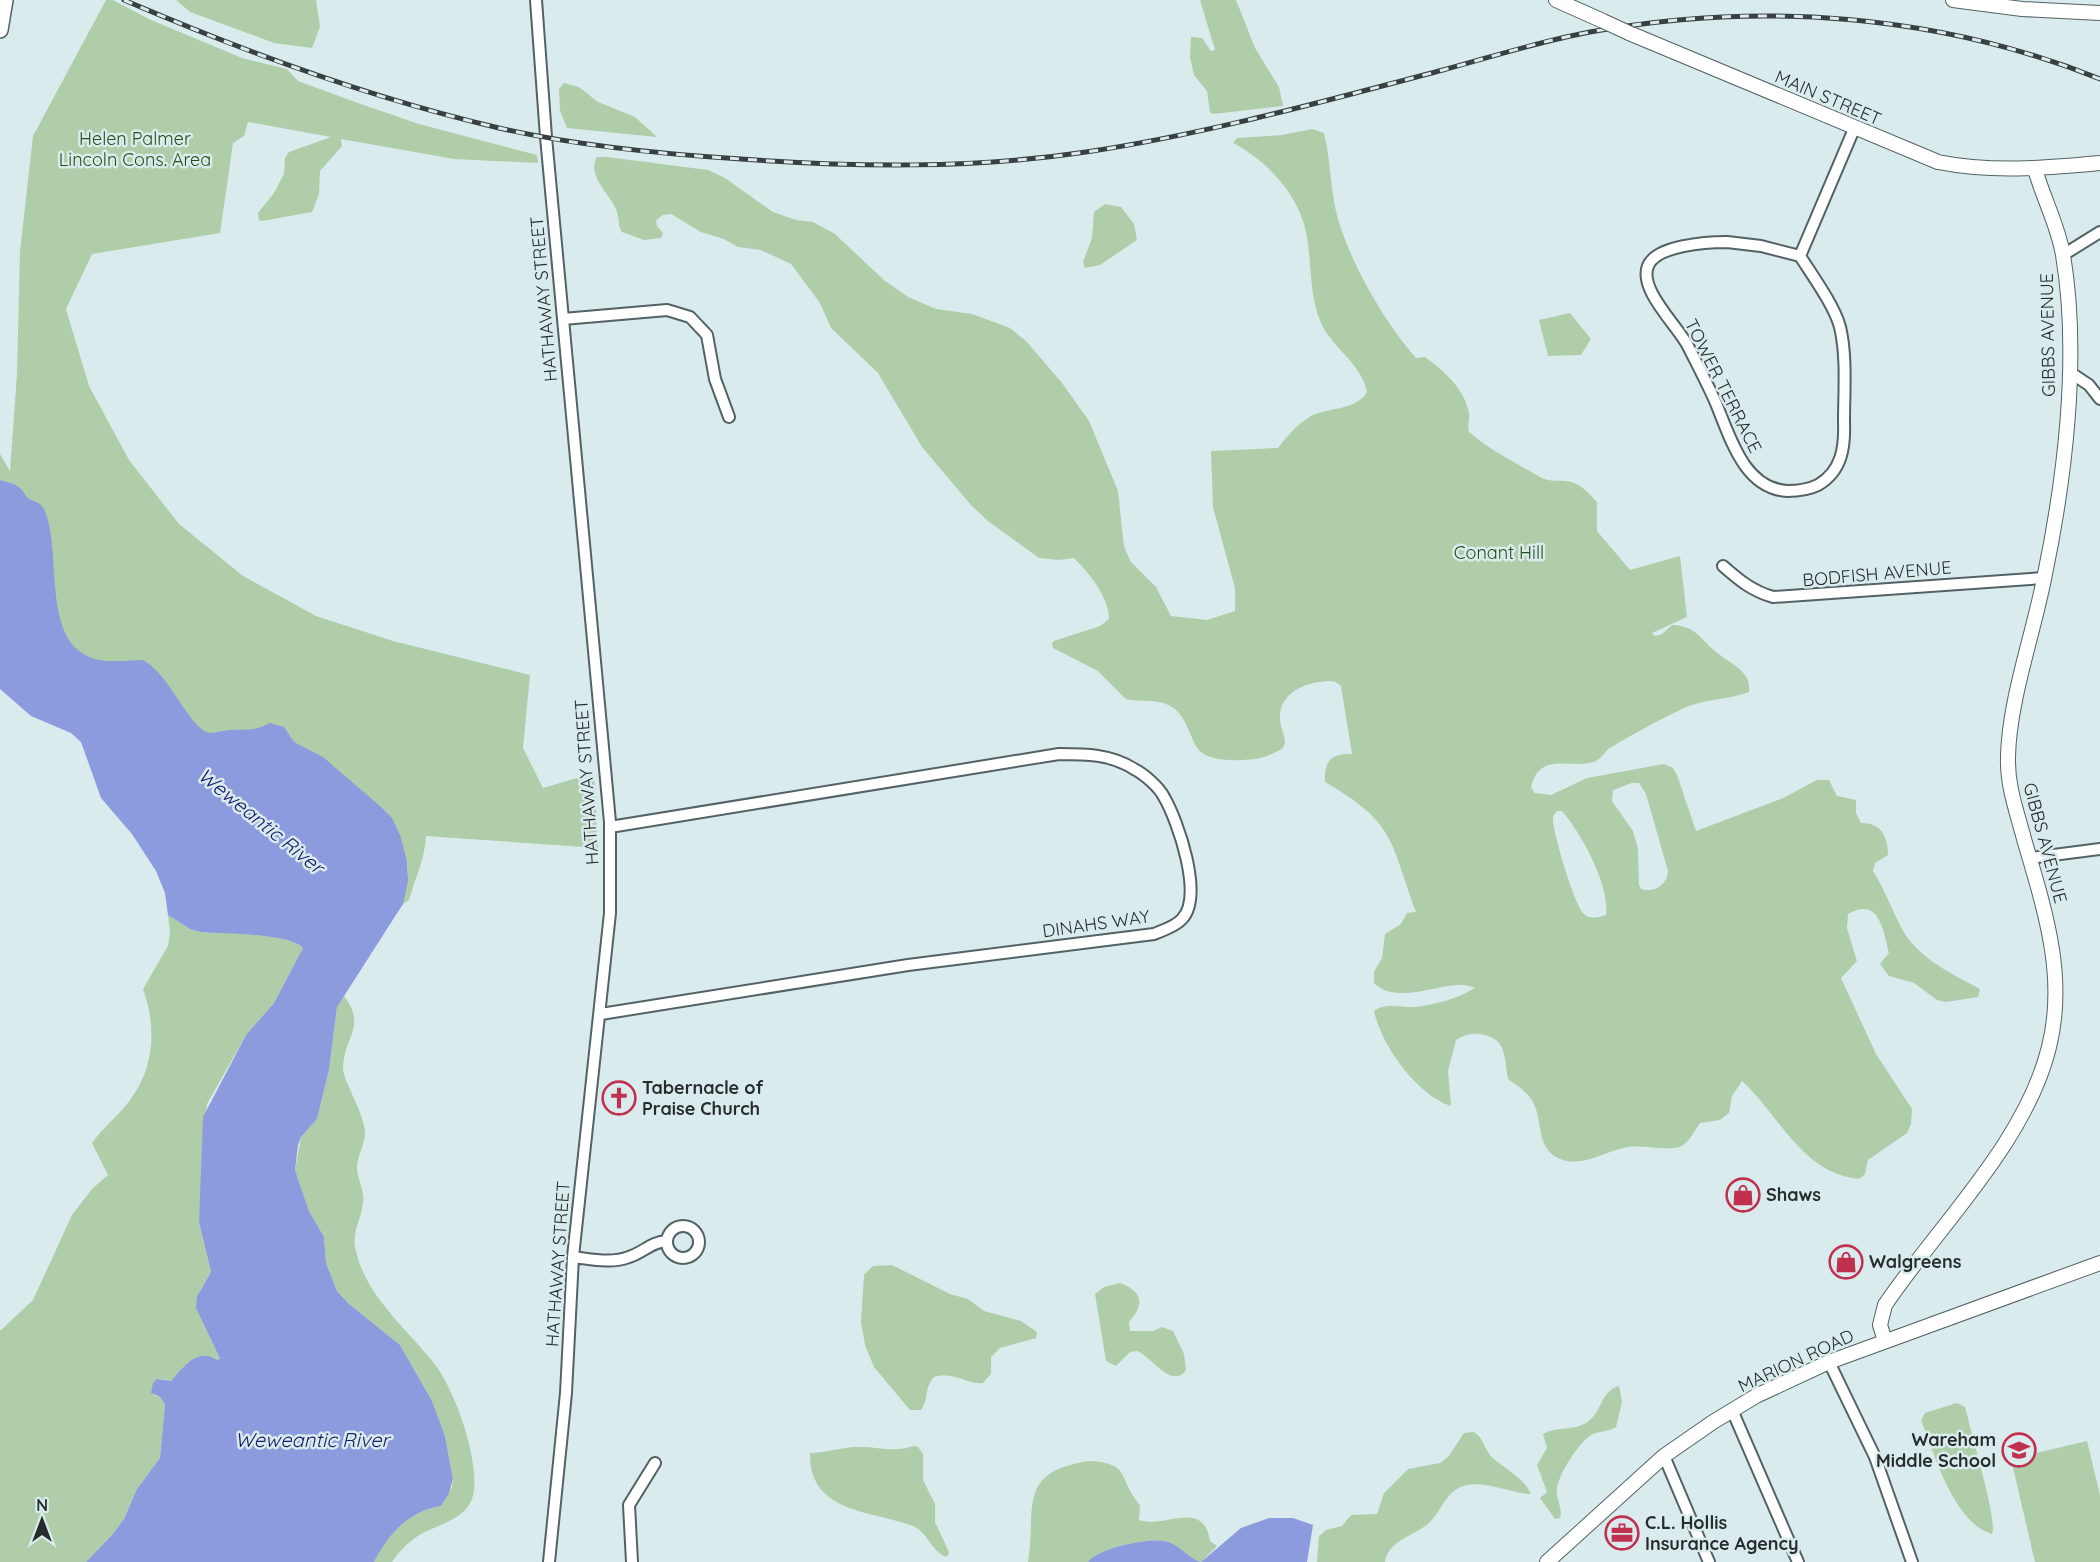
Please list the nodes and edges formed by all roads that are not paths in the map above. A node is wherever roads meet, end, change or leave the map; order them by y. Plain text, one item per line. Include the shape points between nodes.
1 (5, 0) edge
2 (536, 0) edge
3 (1556, 0) edge
4 (1953, 0) edge
5 (2100, 13) edge
6 (0, 30) edge
7 (1854, 129) junction
8 (2100, 163) edge
9 (2035, 169) junction
10 (2100, 232) edge
11 (2063, 255) junction
12 (1800, 256) junction
13 (563, 319) junction
14 (2071, 373) junction
15 (2100, 399) edge
16 (729, 417) dead end
17 (1723, 566) dead end
18 (2044, 578) junction
19 (610, 827) junction
20 (2100, 849) edge
21 (2030, 858) junction
22 (601, 1014) junction
23 (667, 1241) dead end
24 (573, 1257) junction
25 (2100, 1263) edge
26 (1885, 1341) junction
27 (1829, 1362) junction
28 (1732, 1410) junction
29 (1664, 1456) junction
30 (655, 1463) dead end
31 (549, 1562) edge
32 (632, 1562) edge
33 (1547, 1562) edge
34 (1709, 1562) edge
35 (1798, 1562) edge
36 (1912, 1562) edge

1 - 6 highway
2 - 13 street, HATHAWAY STREET
3 - 7 main road, MAIN STREET, bridge
4 - 5 main road
7 - 9 main road, MAIN STREET via 1938,162 1988,170
7 - 12 street
8 - 9 main road, MAIN STREET
9 - 11 main road, GIBBS AVENUE
10 - 11 street
11 - 14 main road, GIBBS AVENUE
12 - 12 street, TOWER TERRACE via 1746,243 1701,243 1655,256 1646,276 1655,298 1684,338 1743,464 1759,481 1785,491 1800,491 1824,481 1844,450 1839,326
13 - 16 street via 667,310 690,317 706,335 715,379
13 - 19 street, HATHAWAY STREET
14 - 15 street via 2089,385
14 - 18 main road, GIBBS AVENUE
17 - 18 street, BODFISH AVENUE via 1744,585 1773,597
18 - 21 main road, GIBBS AVENUE via 2008,754 2008,777
19 - 22 street, HATHAWAY STREET via 610,913
19 - 22 street, DINAHS WAY via 1032,758 1092,754 1135,769 1163,794 1181,833 1189,876 1189,904 1182,920 1154,934 908,965
20 - 21 street
21 - 26 main road, GIBBS AVENUE via 2055,956 2055,1008 2049,1048 2019,1121 1885,1305 1880,1325
22 - 24 street, HATHAWAY STREET
23 - 24 street via 649,1244 633,1256 617,1260
24 - 31 street, HATHAWAY STREET via 566,1394
25 - 26 main road, MARION ROAD
26 - 27 main road, MARION ROAD
27 - 28 main road, MARION ROAD
27 - 36 street via 1875,1457
28 - 29 main road, MARION ROAD
28 - 35 street
29 - 33 main road, MARION ROAD
29 - 34 street
30 - 32 street via 629,1505

